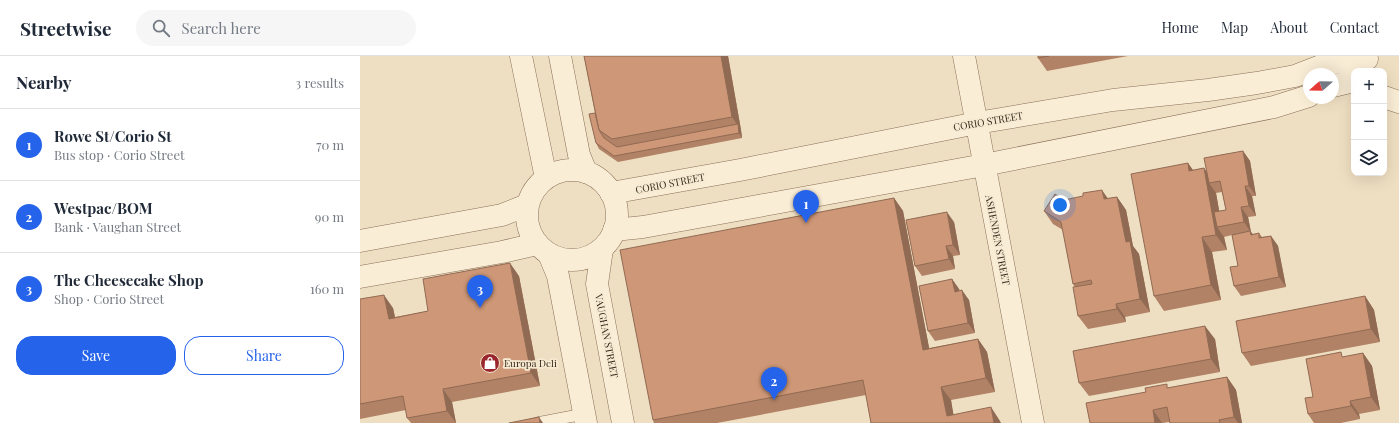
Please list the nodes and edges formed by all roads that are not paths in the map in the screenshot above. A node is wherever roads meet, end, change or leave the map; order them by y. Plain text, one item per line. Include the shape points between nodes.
1 (521, 56) edge
2 (560, 56) edge
3 (964, 56) edge
4 (1360, 65) edge
5 (1339, 81) edge
6 (1303, 98) edge
7 (1387, 98) edge
8 (1399, 102) edge
9 (977, 122) junction
10 (984, 165) junction
11 (586, 172) junction
12 (546, 178) junction
13 (611, 193) junction
14 (527, 205) junction
15 (614, 230) junction
16 (360, 241) edge
17 (543, 249) junction
18 (602, 249) junction
19 (360, 277) edge
20 (585, 419) edge
21 (537, 423) edge
22 (623, 423) edge
23 (1033, 423) edge

1 - 12 street
2 - 11 street via 579,155
3 - 9 street, ASHENDEN STREET
4 - 5 street, CORIO STREET
4 - 9 street, CORIO STREET via 1326,64 1295,76 1257,83 1113,100
6 - 10 street via 1274,107
7 - 8 street
9 - 10 street, ASHENDEN STREET
9 - 13 street, CORIO STREET via 746,169
10 - 15 street
10 - 23 street, ASHENDEN STREET
11 - 12 street via 558,172
11 - 13 street via 596,177
12 - 14 street via 531,195
13 - 15 street via 616,205 617,218
14 - 16 street via 502,215
14 - 17 street via 526,219 530,232
15 - 18 street
17 - 18 street via 559,259 570,261 592,256
17 - 19 street via 502,252
17 - 20 street via 558,276
18 - 22 street, VAUGHAN STREET via 597,284
20 - 21 lane

